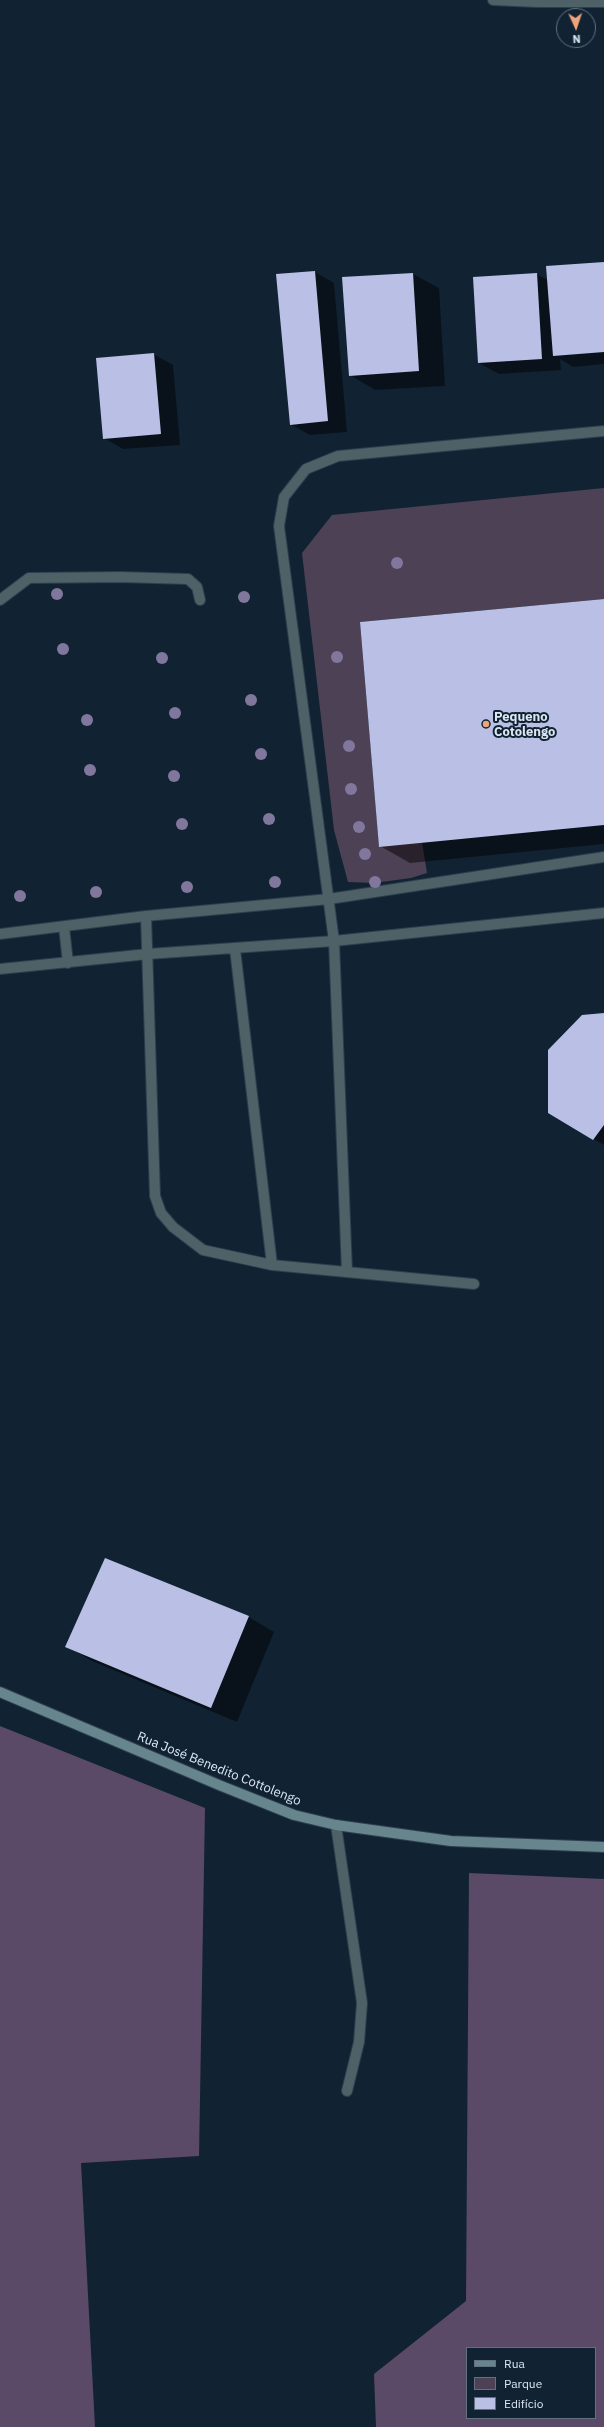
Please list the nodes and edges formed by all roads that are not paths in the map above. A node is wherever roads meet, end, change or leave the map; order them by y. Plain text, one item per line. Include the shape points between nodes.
1 (493, 0) edge
2 (604, 2) edge
3 (604, 431) edge
4 (0, 600) edge
5 (200, 600) dead end
6 (604, 857) edge
7 (329, 899) junction
8 (604, 913) edge
9 (146, 916) junction
10 (64, 927) junction
11 (0, 934) edge
12 (334, 941) junction
13 (235, 949) junction
14 (148, 954) junction
15 (68, 963) junction
16 (0, 969) edge
17 (272, 1265) junction
18 (347, 1272) junction
19 (474, 1284) dead end
20 (0, 1692) edge
21 (336, 1825) junction
22 (604, 1847) edge
23 (347, 2091) dead end

1 - 2 street
3 - 7 street via 338,456 306,469 284,497 279,526
4 - 5 street via 29,578 120,577 188,579 197,586
6 - 7 street
7 - 9 street
7 - 12 street
8 - 12 street
9 - 10 street
9 - 14 street
10 - 11 street
10 - 15 street
12 - 13 street
12 - 18 street
13 - 14 street
13 - 17 street
14 - 15 street
14 - 17 street via 155,1196 161,1213 173,1227 203,1250
15 - 16 street
17 - 18 street
18 - 19 street
20 - 21 main road, Rua José Benedito Cottolengo via 258,1801 294,1815
21 - 22 main road, Rua José Benedito Cottolengo via 452,1841
21 - 23 street via 362,2003 359,2042

